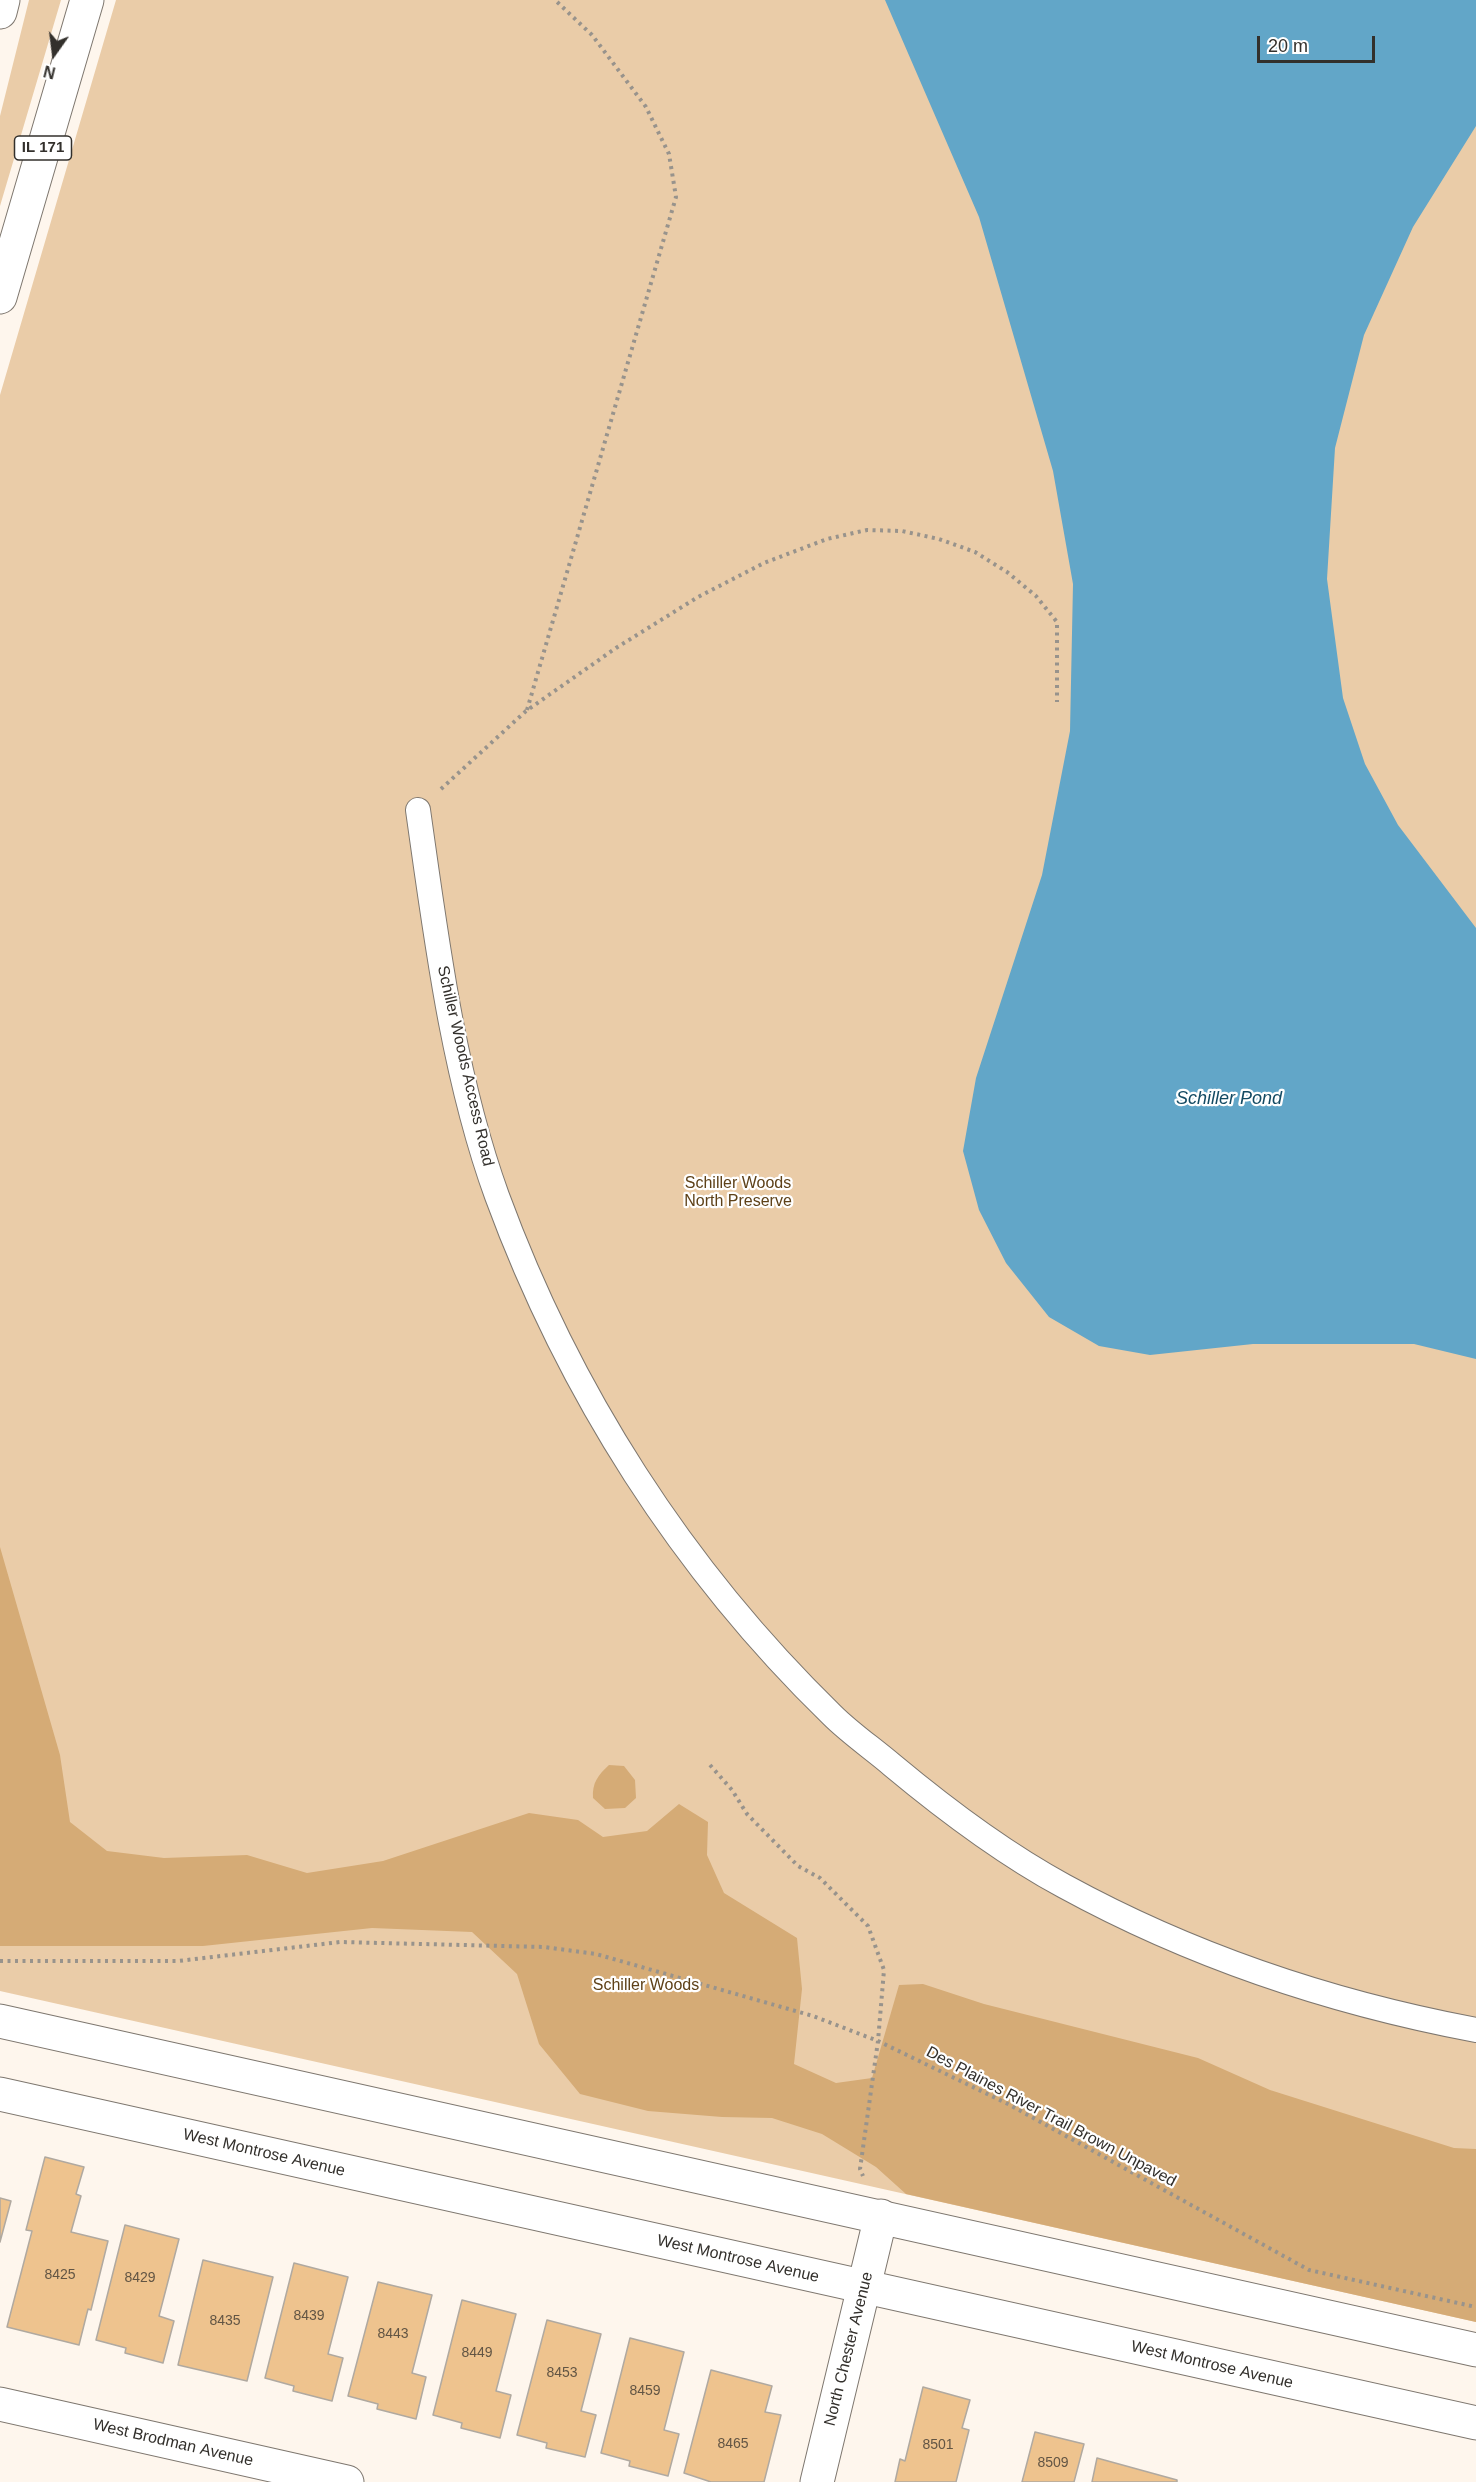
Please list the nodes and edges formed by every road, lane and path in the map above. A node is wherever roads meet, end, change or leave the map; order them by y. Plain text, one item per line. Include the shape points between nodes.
1 (3, 0) edge
2 (87, 0) edge
3 (555, 0) edge
4 (0, 12) edge
5 (0, 297) edge
6 (1057, 702) dead end
7 (526, 711) junction
8 (418, 810) joint
9 (710, 1766) dead end
10 (0, 1961) edge
11 (0, 2021) edge
12 (1476, 2030) edge
13 (878, 2041) junction
14 (0, 2094) edge
15 (881, 2216) junction
16 (864, 2287) junction
17 (1476, 2307) edge
18 (1476, 2350) edge
19 (0, 2404) edge
20 (1476, 2423) edge
21 (346, 2482) edge
22 (817, 2482) edge

1 - 4 main road
2 - 5 main road, IL 171
3 - 7 path via 592,35 646,107 669,154 676,197
6 - 7 path via 1057,622 1036,596 975,552 902,531 867,530 827,539 764,563 698,597
7 - 8 path
8 - 12 lane, Schiller Woods Access Road via 441,970 474,1118 496,1193 551,1327 582,1388 690,1556 740,1618 834,1718 983,1836 1062,1885 1147,1928 1241,1966 1333,1997 1414,2019
9 - 13 path via 747,1814 791,1859 820,1878 868,1926 884,1970
10 - 13 path, Des Plaines River Trail Brown Unpaved via 178,1961 340,1942 544,1947 596,1954 813,2016
11 - 15 main road
13 - 15 path via 860,2169
13 - 17 path, Des Plaines River Trail Brown Unpaved via 1008,2104 1309,2270
14 - 16 main road, West Montrose Avenue
15 - 16 main road, North Chester Avenue
15 - 18 main road
16 - 20 main road, West Montrose Avenue
16 - 22 main road, North Chester Avenue
19 - 21 main road, West Brodman Avenue

